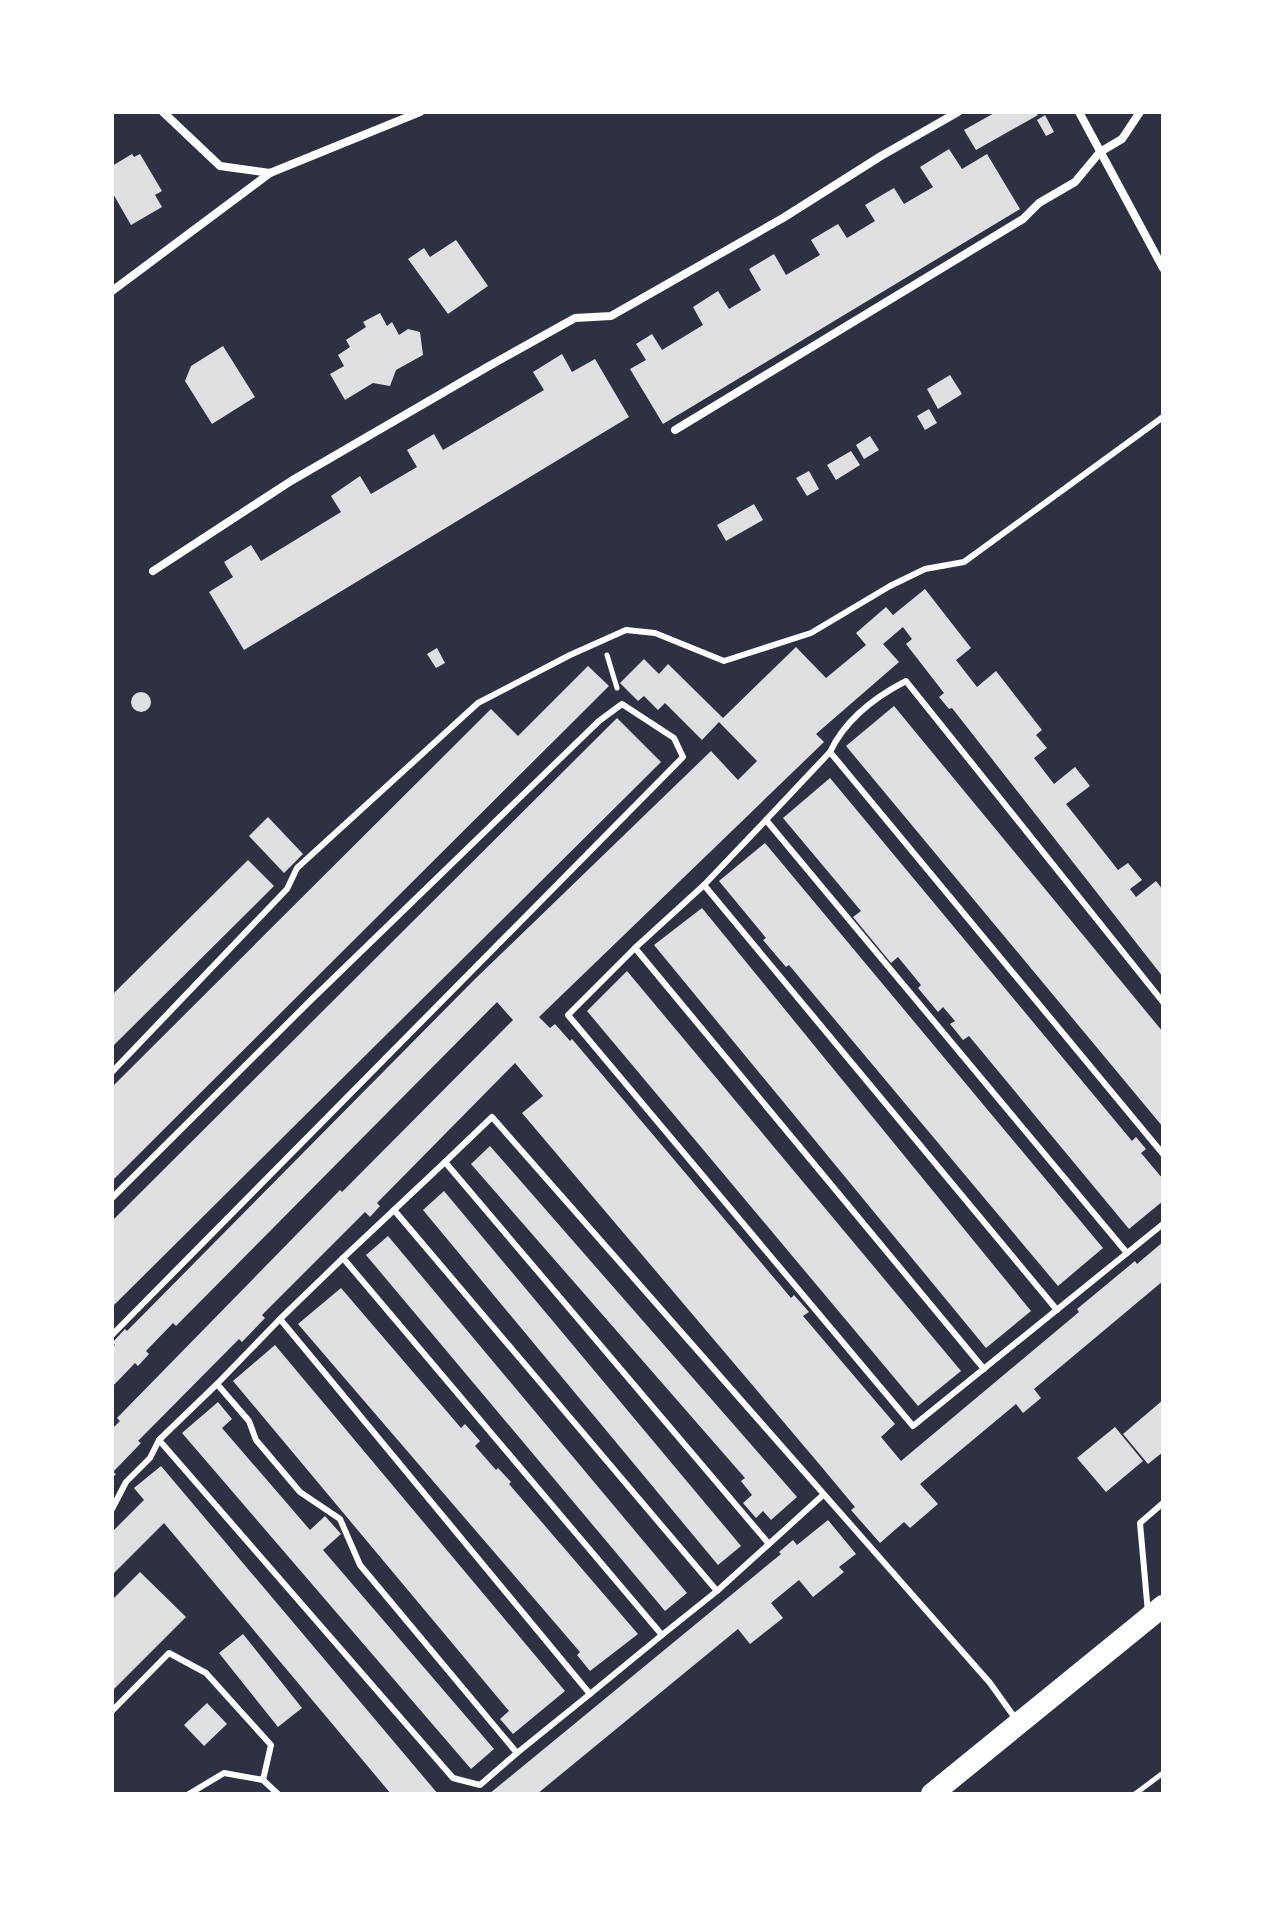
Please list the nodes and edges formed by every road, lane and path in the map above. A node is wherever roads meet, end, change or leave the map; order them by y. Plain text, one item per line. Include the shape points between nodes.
1 (163, 112) edge
2 (420, 112) edge
3 (958, 112) edge
4 (1079, 112) edge
5 (1140, 112) edge
6 (1100, 152) junction
7 (270, 173) junction
8 (1163, 268) edge
9 (112, 291) edge
10 (1163, 417) edge
11 (675, 430) dead end
12 (153, 571) dead end
13 (603, 641) junction
14 (622, 704) junction
15 (830, 752) junction
16 (766, 820) junction
17 (704, 885) junction
18 (635, 948) junction
19 (1163, 1002) edge
20 (112, 1072) edge
21 (1163, 1154) edge
22 (445, 1162) junction
23 (112, 1198) edge
24 (394, 1210) junction
25 (1163, 1224) edge
26 (1127, 1253) junction
27 (343, 1258) junction
28 (1057, 1310) junction
29 (280, 1319) junction
30 (112, 1335) edge
31 (984, 1369) junction
32 (217, 1384) junction
33 (159, 1440) junction
34 (823, 1495) junction
35 (1163, 1503) edge
36 (112, 1509) edge
37 (769, 1544) junction
38 (717, 1591) junction
39 (1156, 1612) edge
40 (662, 1635) junction
41 (590, 1694) junction
42 (112, 1711) edge
43 (1019, 1724) junction
44 (517, 1753) junction
45 (1163, 1773) edge
46 (263, 1780) junction
47 (189, 1794) edge
48 (278, 1794) edge
49 (932, 1794) edge
50 (1135, 1794) edge

1 - 7 street via 220,166
2 - 7 street
3 - 12 street via 611,316 575,318 489,366 291,481
4 - 6 street
5 - 6 street via 1122,139
6 - 8 street
6 - 11 street via 1075,182 1023,219
7 - 9 street
10 - 13 lane via 964,562 925,569 811,633 724,661 655,633 626,630
13 - 14 path
13 - 20 lane via 478,703 297,868 287,889
14 - 23 lane via 587,732
14 - 30 lane via 674,738 683,757
15 - 16 lane
15 - 19 lane via 839,733 883,693 906,681
15 - 21 lane
16 - 17 lane
16 - 26 lane
17 - 18 lane
17 - 28 lane
18 - 31 lane
18 - 31 lane via 568,1015 913,1426
22 - 24 lane
22 - 34 lane via 492,1117
22 - 37 lane
24 - 27 lane
24 - 38 lane
25 - 26 lane
26 - 28 lane
27 - 29 lane
27 - 40 lane
28 - 31 lane
29 - 32 lane
29 - 41 lane
32 - 33 lane
32 - 44 lane via 300,1492 340,1519 360,1565
33 - 36 lane
33 - 44 lane via 453,1778 480,1785
34 - 37 lane
34 - 43 lane via 990,1683
35 - 39 lane via 1140,1523
37 - 38 lane
38 - 40 lane
39 - 43 highway
40 - 41 lane
41 - 44 lane
42 - 46 lane via 169,1653 206,1673 271,1745
43 - 49 highway
45 - 50 path
46 - 47 lane via 224,1773
46 - 48 lane

